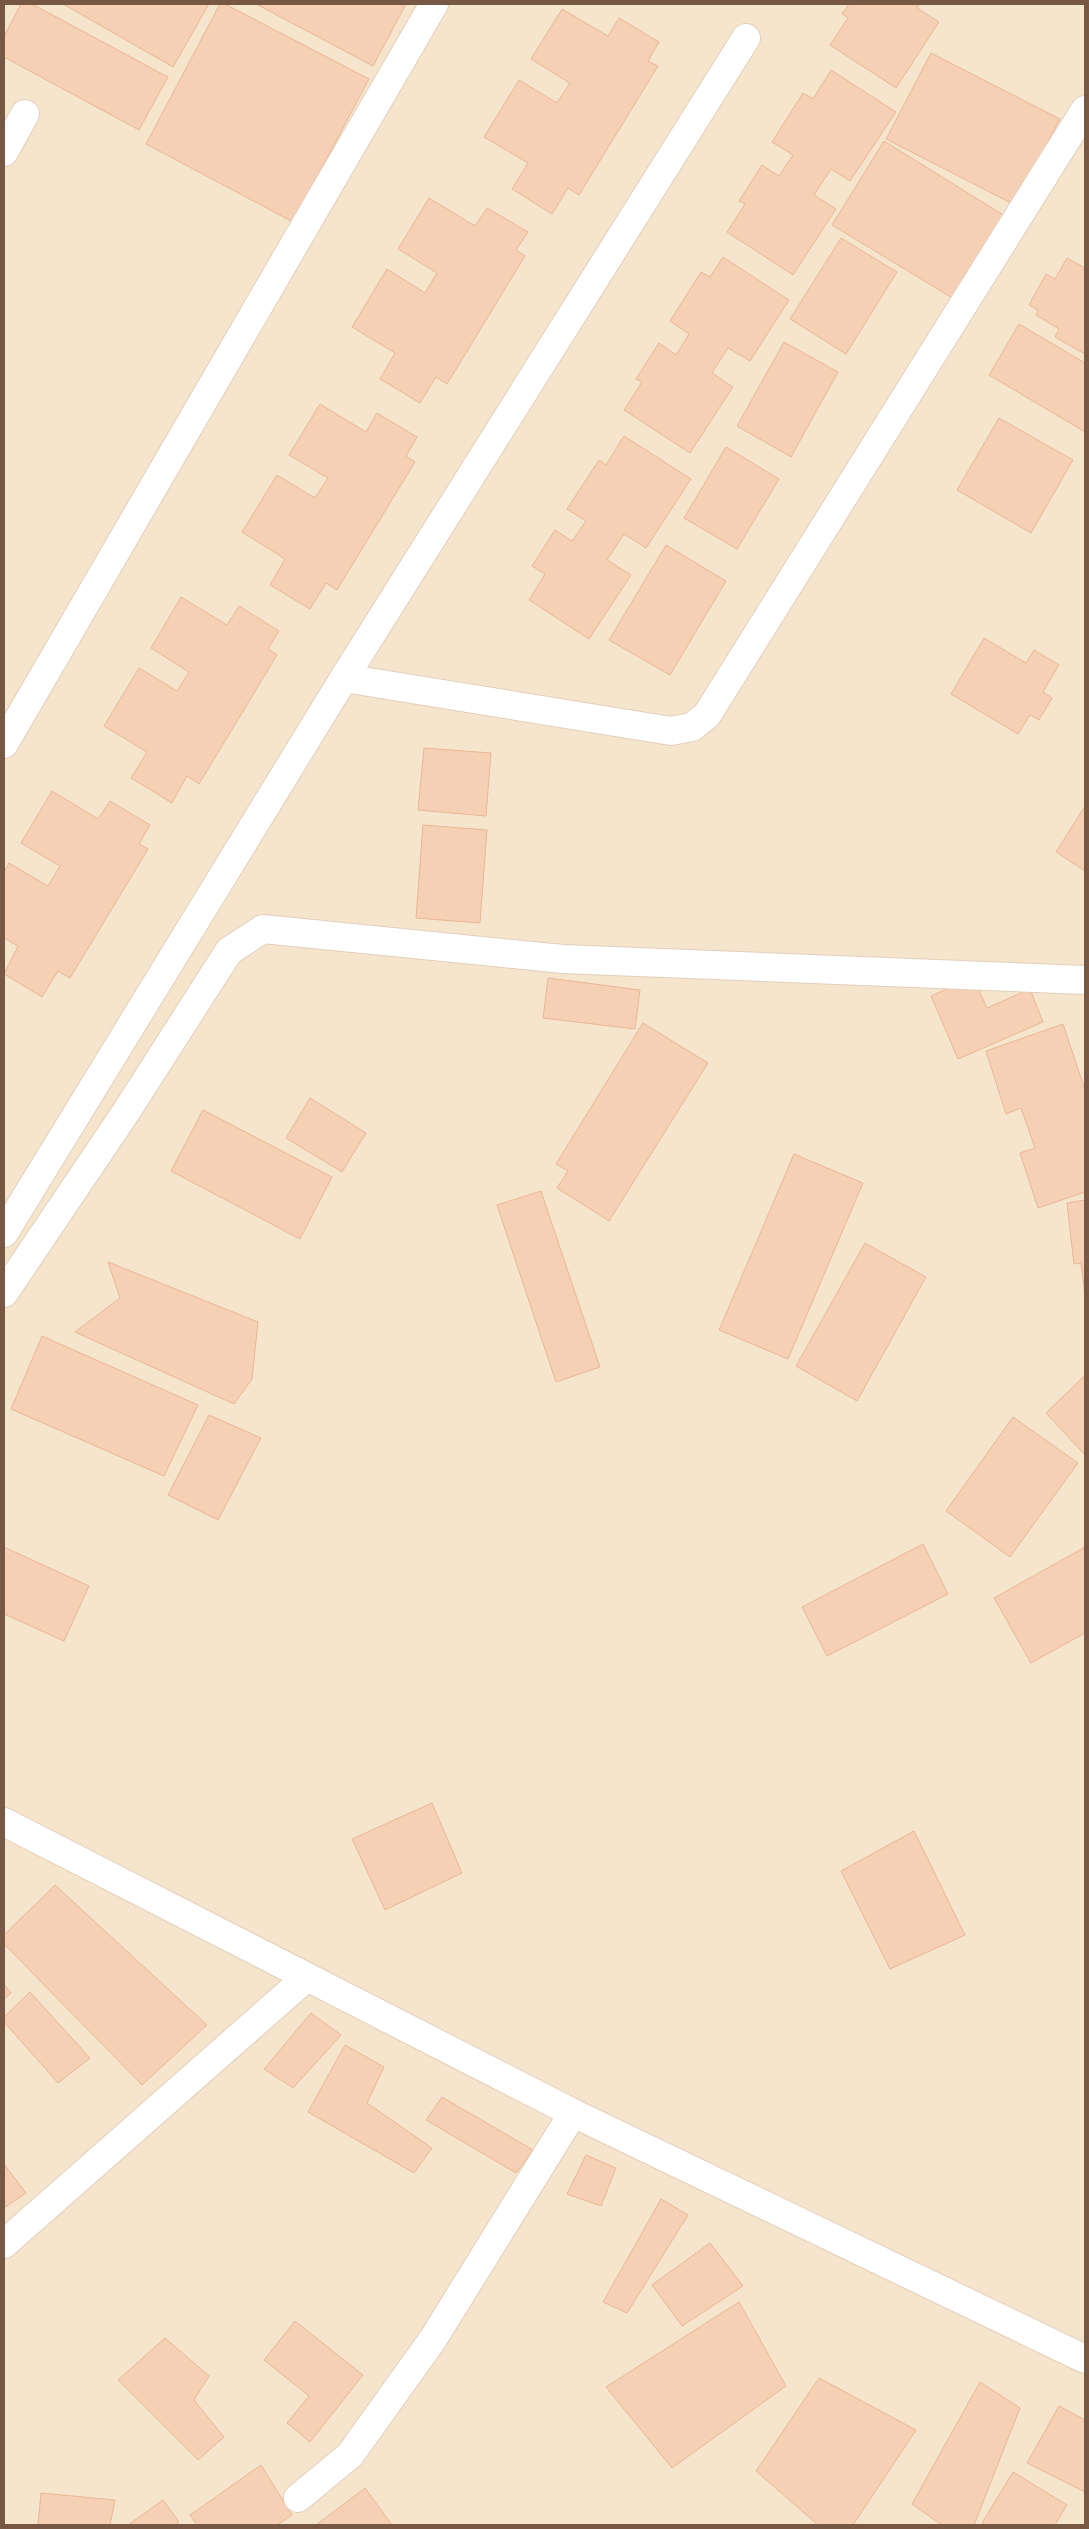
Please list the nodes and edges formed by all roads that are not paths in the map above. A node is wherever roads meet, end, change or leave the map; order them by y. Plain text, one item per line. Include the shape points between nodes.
1 (434, 4) edge
2 (746, 38) dead end
3 (1085, 110) edge
4 (25, 114) dead end
5 (4, 152) edge
6 (344, 678) junction
7 (4, 744) edge
8 (1085, 980) edge
9 (4, 1233) edge
10 (4, 1293) edge
11 (4, 1822) edge
12 (307, 1977) junction
13 (573, 2113) junction
14 (4, 2244) edge
15 (1085, 2359) edge
16 (298, 2498) dead end

1 - 7 street
2 - 6 street
3 - 6 street via 707,715 692,727 671,731
4 - 5 street
6 - 9 street
8 - 10 street via 564,959 263,929 229,952
11 - 12 street
12 - 13 street
12 - 14 street
13 - 15 street
13 - 16 street via 433,2339 350,2455

